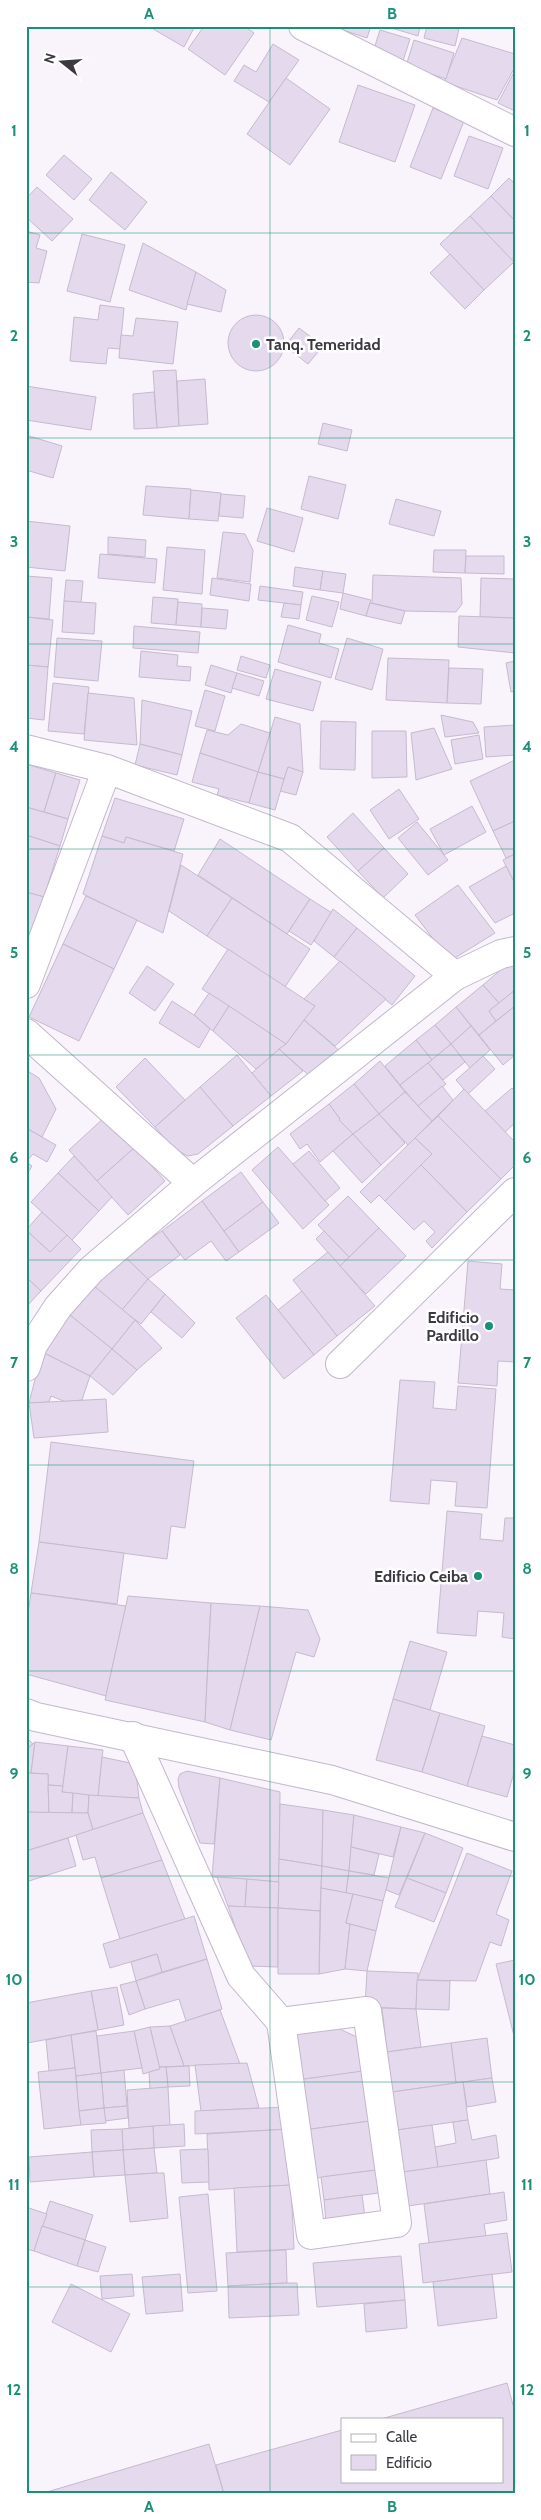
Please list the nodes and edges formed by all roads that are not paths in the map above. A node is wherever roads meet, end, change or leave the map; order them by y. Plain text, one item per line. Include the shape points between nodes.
1 (303, 26) edge
2 (515, 132) edge
3 (26, 749) edge
4 (107, 769) junction
5 (515, 951) edge
6 (455, 976) junction
7 (26, 984) edge
8 (26, 1033) edge
9 (193, 1182) junction
10 (515, 1192) edge
11 (340, 1364) dead end
12 (26, 1367) edge
13 (26, 1713) edge
14 (133, 1736) junction
15 (515, 1837) edge
16 (281, 2022) junction

1 - 2 street
3 - 4 street
4 - 6 street via 290,838
4 - 7 street
5 - 6 street via 501,954
6 - 9 street
8 - 9 street
9 - 12 street via 91,1270 58,1308 33,1345
10 - 11 street
13 - 14 street
14 - 15 street via 332,1780
14 - 16 street via 241,1976
16 - 16 street via 311,2235 397,2223 366,2011

